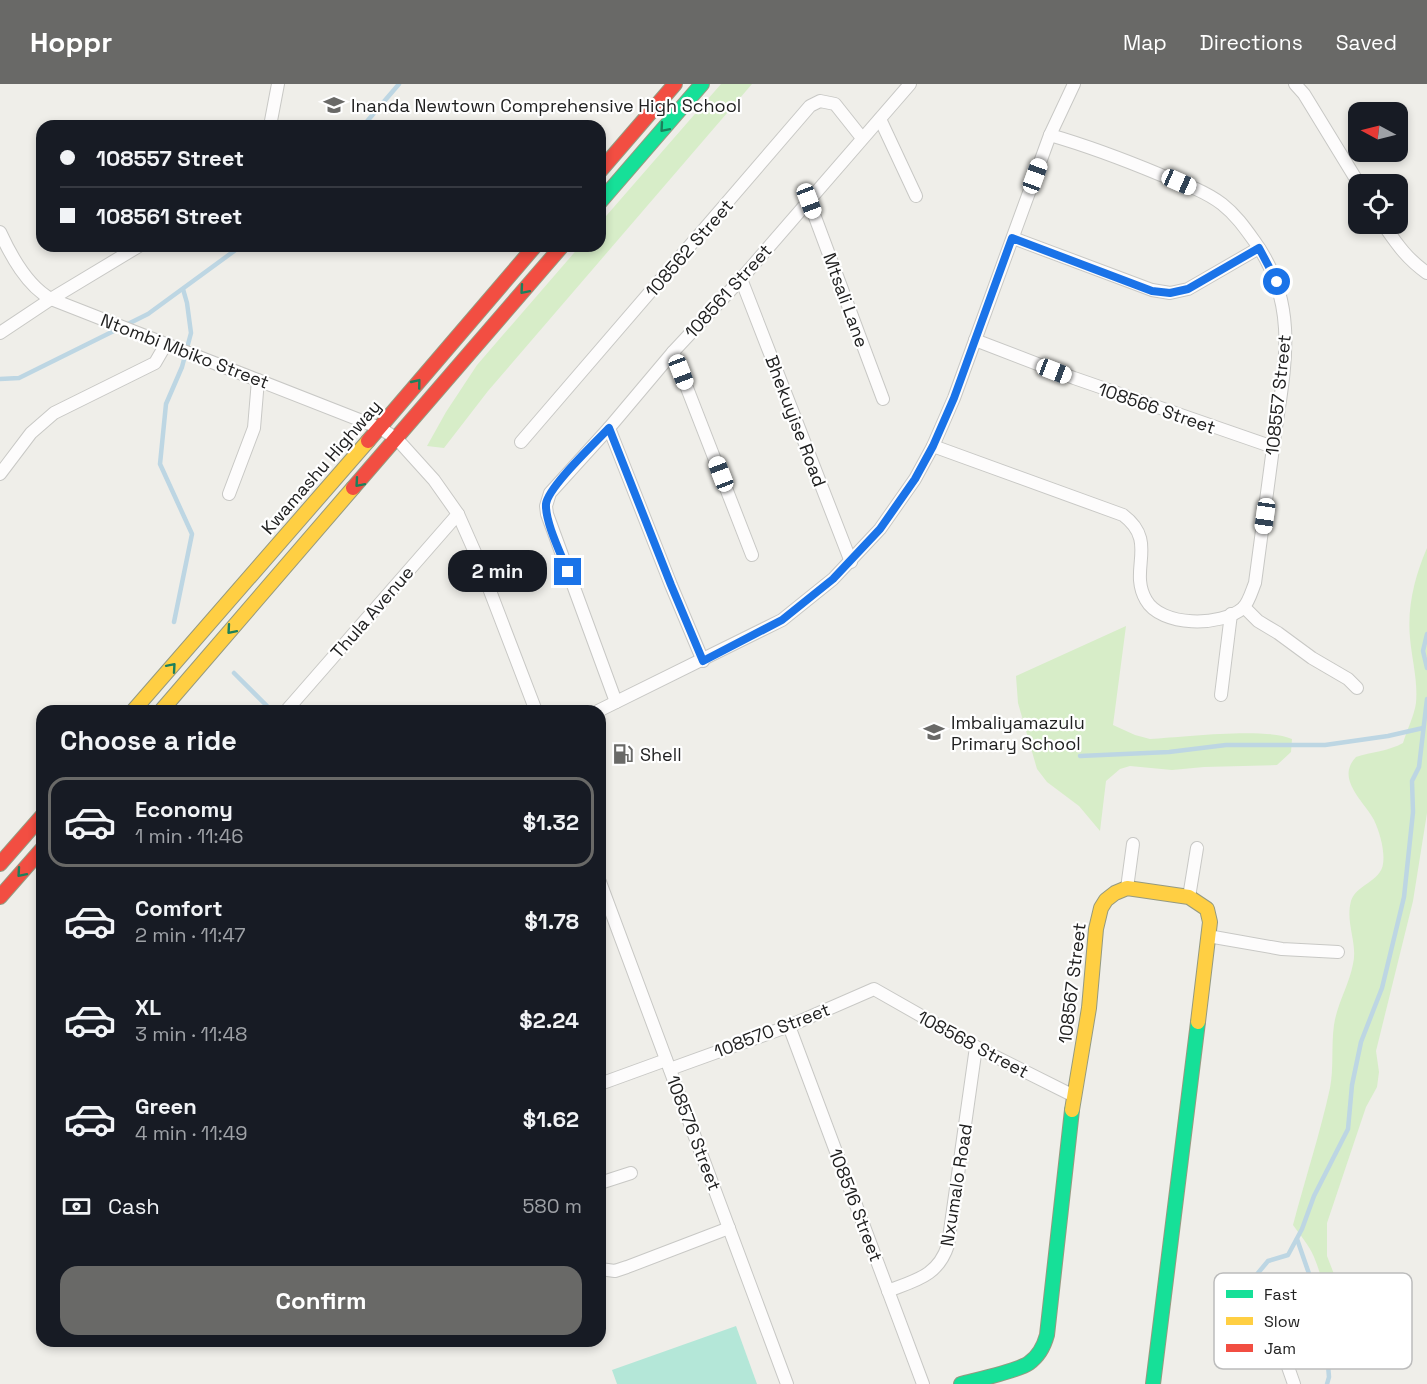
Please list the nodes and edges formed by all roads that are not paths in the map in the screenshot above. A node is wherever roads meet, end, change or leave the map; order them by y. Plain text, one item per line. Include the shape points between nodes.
1 (278, 84) edge
2 (675, 84) edge
3 (702, 84) edge
4 (910, 84) edge
5 (1074, 84) edge
6 (1295, 84) edge
7 (880, 118) junction
8 (271, 120) edge
9 (1050, 135) junction
10 (862, 138) junction
11 (606, 164) edge
12 (1353, 174) edge
13 (606, 195) edge
14 (916, 196) dead end
15 (809, 201) junction
16 (0, 232) edge
17 (1390, 234) edge
18 (1012, 238) junction
19 (1259, 248) junction
20 (129, 252) edge
21 (530, 252) edge
22 (557, 252) edge
23 (1427, 273) edge
24 (741, 279) junction
25 (51, 299) junction
26 (0, 333) edge
27 (975, 340) junction
28 (171, 346) junction
29 (673, 352) junction
30 (258, 380) junction
31 (883, 399) dead end
32 (380, 428) junction
33 (609, 428) junction
34 (397, 439) junction
35 (521, 442) dead end
36 (933, 446) junction
37 (1273, 447) junction
38 (0, 474) edge
39 (229, 494) dead end
40 (458, 514) junction
41 (752, 555) dead end
42 (850, 562) junction
43 (1244, 607) junction
44 (1231, 614) junction
45 (703, 661) junction
46 (1357, 688) dead end
47 (1221, 695) dead end
48 (616, 702) junction
49 (138, 705) edge
50 (166, 705) edge
51 (291, 705) edge
52 (534, 705) edge
53 (606, 707) edge
54 (36, 823) edge
55 (1133, 844) dead end
56 (1197, 848) dead end
57 (36, 856) edge
58 (0, 864) edge
59 (1127, 888) junction
60 (0, 897) edge
61 (1189, 897) junction
62 (606, 907) edge
63 (1208, 936) junction
64 (1338, 952) dead end
65 (874, 989) joint
66 (789, 1026) junction
67 (976, 1047) junction
68 (668, 1065) junction
69 (606, 1082) edge
70 (1074, 1096) junction
71 (631, 1173) dead end
72 (606, 1182) edge
73 (729, 1228) junction
74 (606, 1269) edge
75 (888, 1291) junction
76 (1289, 1369) edge
77 (787, 1384) edge
78 (923, 1384) edge
79 (960, 1384) edge
80 (1153, 1384) edge
81 (1294, 1384) edge

1 - 8 street
2 - 11 main road
3 -> 13 main road
4 - 7 street, 108561 Street
5 - 9 street
6 - 12 street
7 - 10 street, 108561 Street
7 - 14 street
9 - 18 street
9 - 19 street, 108557 Street via 1103,151 1203,192 1233,213
10 - 15 street, 108561 Street
10 - 35 street, 108562 Street via 835,104 820,101 810,106
15 - 24 street, 108561 Street
15 - 31 street, Mtsali Lane
16 - 25 street, Ntombi Mbiko Street via 31,282
17 - 23 street via 1411,261
18 - 19 street via 1152,291 1170,293 1188,289
18 - 27 street
19 - 37 street, 108557 Street via 1277,282 1286,324
20 - 25 street
32 -> 21 main road, Kwamashu Highway
22 -> 34 main road
24 - 29 street, 108561 Street
24 - 42 street, Bhekuyise Road
25 - 26 street
25 - 28 street, Ntombi Mbiko Street
27 - 36 street
27 - 37 street, 108566 Street
28 - 30 street, Ntombi Mbiko Street
28 - 38 street via 155,363 54,413 31,433
29 - 33 street, 108561 Street
29 - 41 street
30 - 32 street, Ntombi Mbiko Street
30 - 39 street via 254,428
32 - 34 street, Ntombi Mbiko Street
49 -> 32 main road, Kwamashu Highway
33 - 45 street
33 - 48 street, 108561 Street via 550,493 546,506
34 - 40 street
34 -> 50 main road
36 - 42 street via 899,504
36 - 44 street via 1123,515 1139,530 1142,590 1158,613 1173,619 1199,621 1218,620
37 - 43 street, 108557 Street via 1256,583
40 - 51 street, Thula Avenue
40 - 52 street
42 - 45 street via 782,620
43 - 44 street
43 - 46 street via 1258,621
44 - 47 street
45 - 48 street
48 - 53 street
54 - 58 main road
55 - 59 street
56 - 61 street
57 -> 60 main road
59 - 61 main road
59 - 70 main road, 108567 Street via 1106,900 1098,916 1089,1008
61 - 63 main road via 1207,909
62 - 68 street, 108576 Street
63 - 64 street via 1282,949
63 - 80 main road
65 - 66 street, 108570 Street
65 - 67 street, 108568 Street
66 - 68 street, 108570 Street
66 - 75 street, 108516 Street
67 - 70 street, 108568 Street
67 - 75 street, Nxumalo Road via 944,1258 929,1274
68 - 69 street, 108570 Street
68 - 73 street, 108576 Street
70 - 79 main road, 108567 Street via 1043,1349 1026,1365
71 - 72 street
73 - 74 street via 627,1267
73 - 77 street, 108576 Street
75 - 78 street, 108516 Street
76 - 81 street

